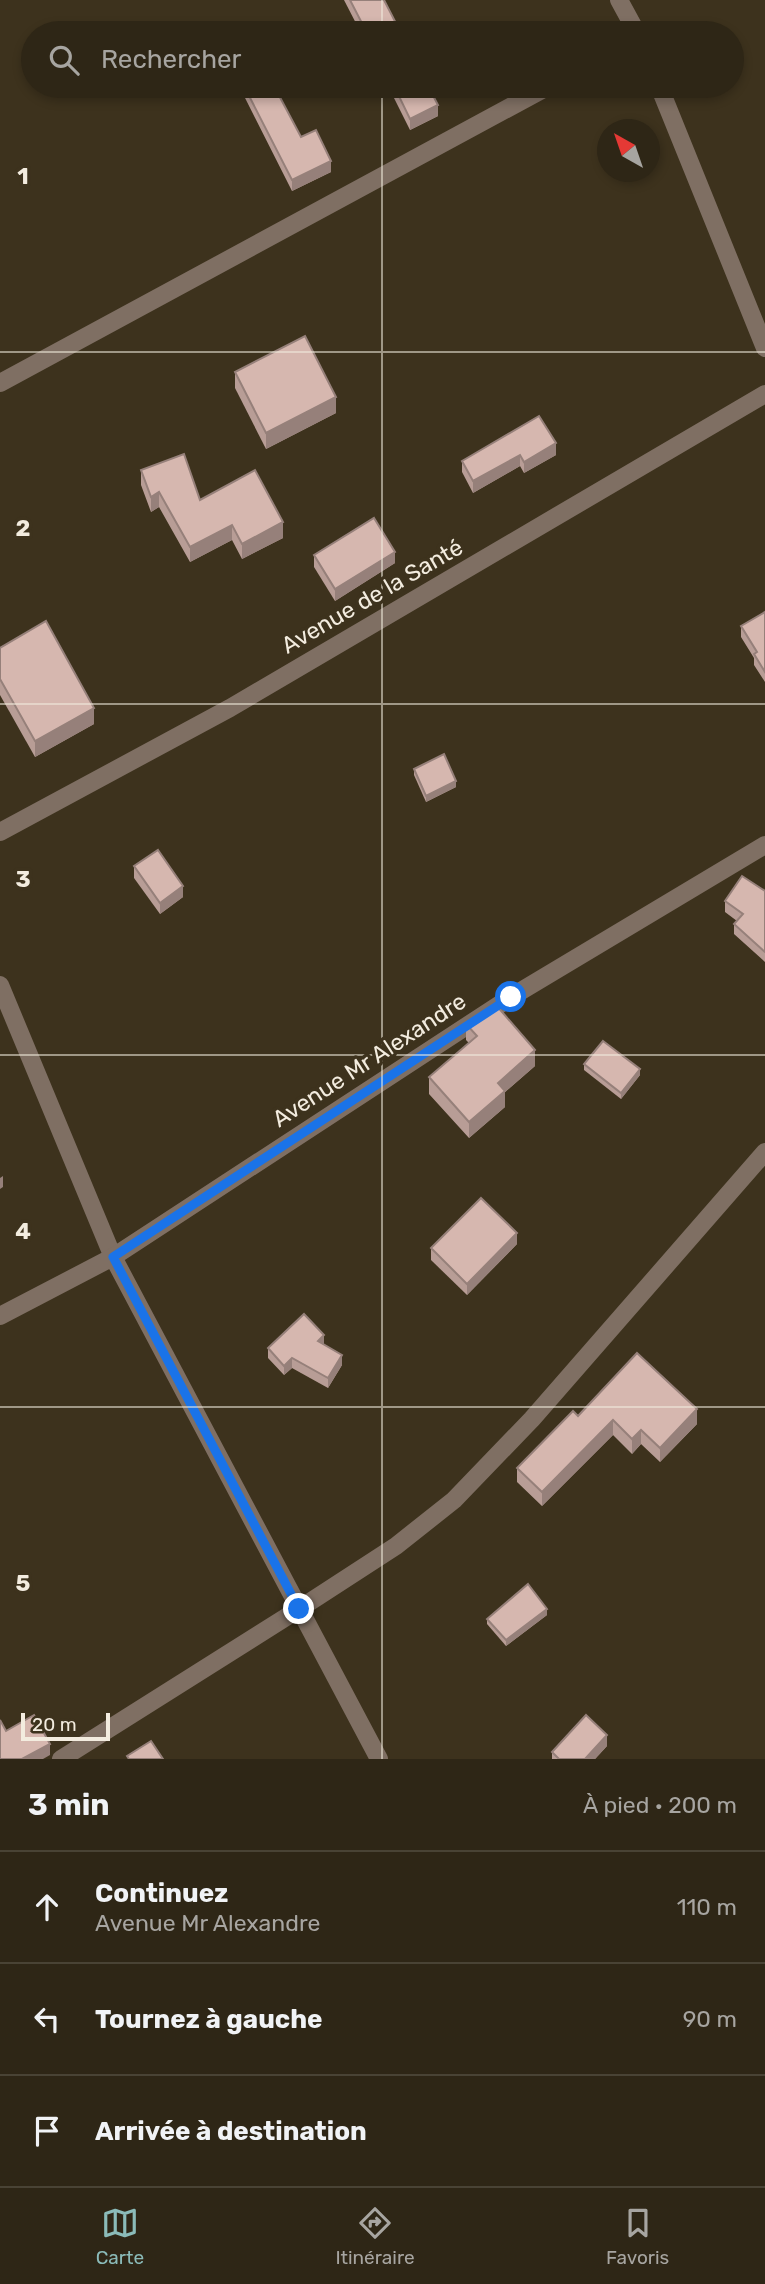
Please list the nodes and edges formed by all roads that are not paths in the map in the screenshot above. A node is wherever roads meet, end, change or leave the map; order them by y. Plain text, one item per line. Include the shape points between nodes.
1 (619, 0) edge
2 (630, 21) edge
3 (527, 98) edge
4 (664, 98) edge
5 (765, 348) edge
6 (0, 383) edge
7 (765, 394) edge
8 (0, 832) edge
9 (765, 845) edge
10 (0, 985) edge
11 (765, 1152) edge
12 (113, 1257) junction
13 (0, 1316) edge
14 (299, 1609) junction
15 (61, 1759) edge
16 (379, 1759) edge

1 - 2 street
3 - 6 street
4 - 5 street
7 - 8 street, Avenue de la Santé via 230,708
9 - 12 street, Avenue Mr Alexandre via 511,997
10 - 12 street
11 - 14 street via 532,1419 453,1500 396,1546
12 - 13 street, Avenue Mr Alexandre
12 - 14 street
14 - 15 street
14 - 16 street

